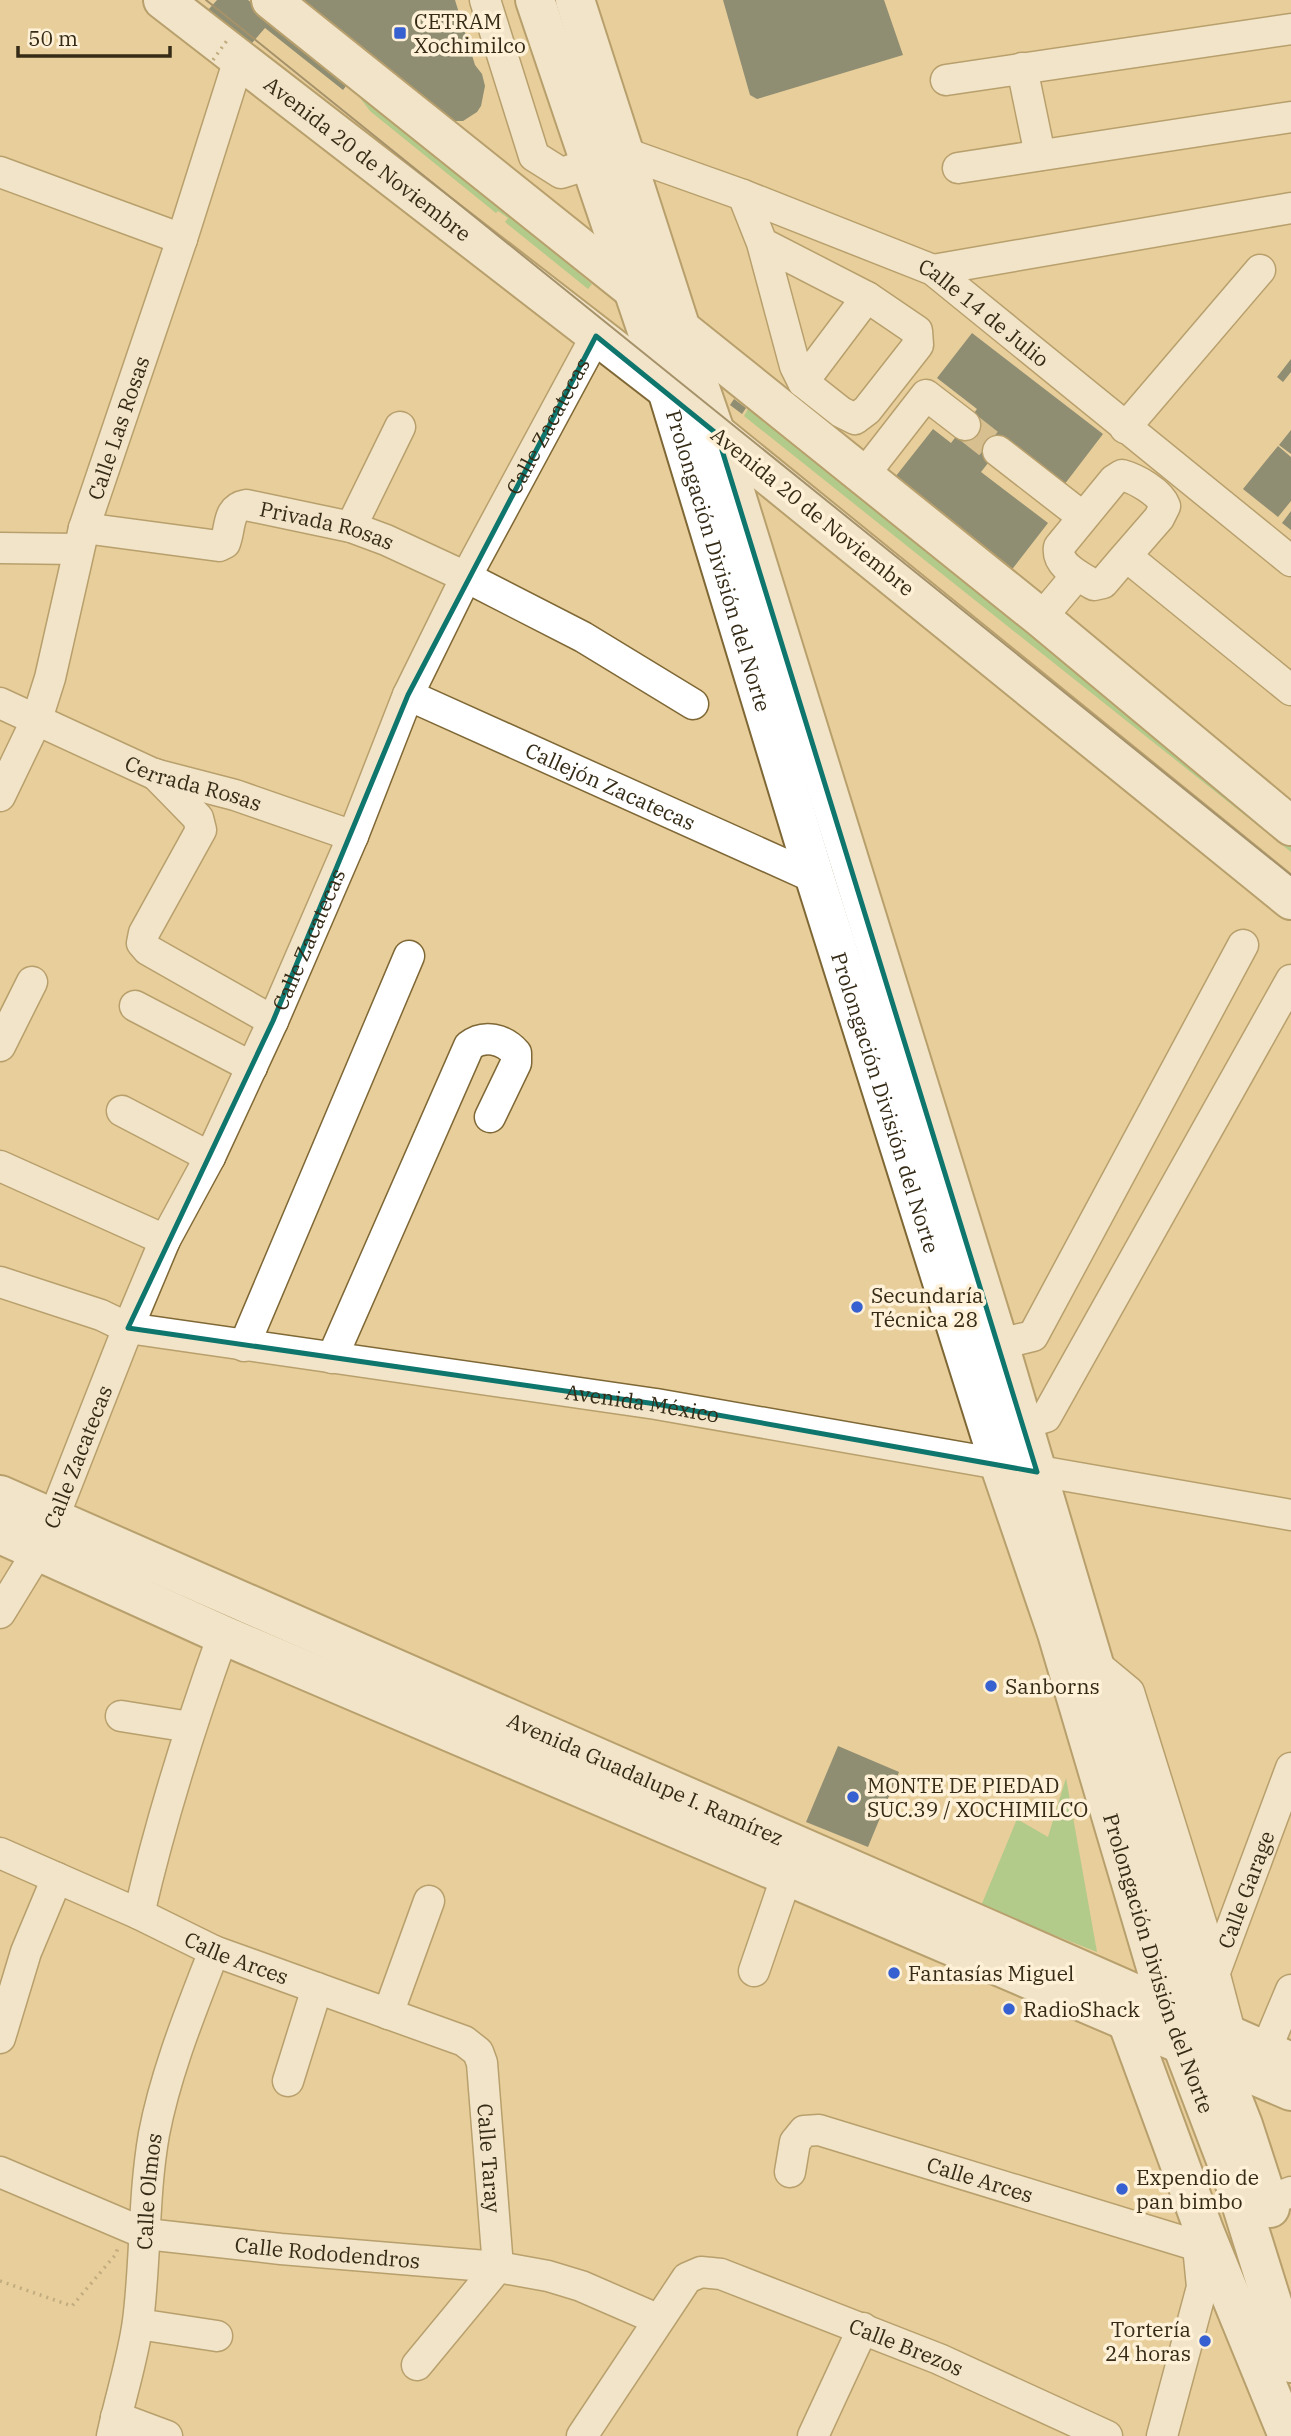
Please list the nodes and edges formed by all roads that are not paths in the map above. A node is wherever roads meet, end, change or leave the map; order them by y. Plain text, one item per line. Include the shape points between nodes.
1 (163, 0) edge
2 (271, 0) edge
3 (468, 0) edge
4 (485, 0) edge
5 (535, 0) edge
6 (575, 0) edge
7 (1291, 29) edge
8 (227, 53) junction
9 (505, 64) junction
10 (1022, 68) junction
11 (946, 80) dead end
12 (1291, 117) edge
13 (625, 153) junction
14 (1040, 155) junction
15 (590, 165) junction
16 (958, 168) dead end
17 (0, 172) edge
18 (743, 195) junction
19 (1291, 208) edge
20 (182, 239) junction
21 (762, 243) junction
22 (933, 270) junction
23 (1260, 270) dead end
24 (634, 290) junction
25 (867, 298) junction
26 (682, 330) junction
27 (596, 336) junction
28 (803, 383) junction
29 (667, 390) junction
30 (965, 425) tunnel mouth
31 (400, 427) dead end
32 (1125, 428) junction
33 (717, 433) junction
34 (998, 451) tunnel mouth
35 (863, 476) junction
36 (1083, 517) junction
37 (351, 527) junction
38 (81, 539) junction
39 (0, 548) edge
40 (1126, 556) junction
41 (1291, 561) edge
42 (1077, 575) junction
43 (466, 577) junction
44 (1041, 618) junction
45 (1291, 690) edge
46 (408, 695) junction
47 (0, 703) edge
48 (694, 704) dead end
49 (37, 719) junction
50 (155, 774) junction
51 (0, 796) edge
52 (1291, 826) edge
53 (353, 836) junction
54 (815, 878) junction
55 (1291, 900) edge
56 (1242, 945) dead end
57 (409, 956) dead end
58 (1291, 980) edge
59 (32, 982) dead end
60 (135, 1006) dead end
61 (273, 1021) junction
62 (0, 1046) edge
63 (251, 1066) junction
64 (122, 1111) dead end
65 (490, 1116) dead end
66 (210, 1157) junction
67 (0, 1166) edge
68 (165, 1240) junction
69 (0, 1282) edge
70 (128, 1328) junction
71 (999, 1344) junction
72 (244, 1346) junction
73 (332, 1358) junction
74 (1023, 1424) junction
75 (1000, 1465) junction
76 (1037, 1472) junction
77 (0, 1495) edge
78 (1291, 1515) edge
79 (0, 1534) edge
80 (46, 1535) junction
81 (0, 1613) edge
82 (1058, 1633) junction
83 (223, 1635) junction
84 (1095, 1662) junction
85 (121, 1716) dead end
86 (190, 1727) junction
87 (1291, 1768) edge
88 (0, 1853) edge
89 (787, 1875) junction
90 (57, 1878) junction
91 (429, 1901) dead end
92 (139, 1914) junction
93 (1146, 1932) junction
94 (214, 1951) junction
95 (754, 1972) dead end
96 (1215, 1972) junction
97 (317, 1988) junction
98 (1291, 1990) edge
99 (388, 2014) junction
100 (1195, 2033) edge
101 (0, 2038) edge
102 (478, 2052) joint
103 (288, 2081) dead end
104 (1291, 2092) edge
105 (1248, 2138) junction
106 (0, 2172) edge
107 (790, 2172) dead end
108 (1279, 2196) edge
109 (136, 2229) junction
110 (1206, 2231) junction
111 (498, 2267) junction
112 (1291, 2274) edge
113 (657, 2319) junction
114 (138, 2324) junction
115 (863, 2328) junction
116 (217, 2336) dead end
117 (1291, 2362) edge
118 (417, 2364) dead end
119 (1291, 2405) edge
120 (114, 2426) edge
121 (167, 2436) edge
122 (582, 2436) edge
123 (813, 2436) edge
124 (1107, 2436) edge
125 (1162, 2436) edge
126 (1288, 2436) edge

1 - 8 main road, Avenida 20 de Noviembre
2 - 24 main road
3 - 9 street via 483,49
4 - 9 street
5 - 15 main road, Prolongación División del Norte
6 - 13 main road, Prolongación División del Norte
7 - 10 street
8 - 20 street, Calle Las Rosas
8 - 27 main road, Avenida 20 de Noviembre
9 - 15 street via 534,156 561,173
10 - 11 street
10 - 14 street
12 - 14 street
13 - 15 street
13 - 18 street, Calle 14 de Julio
13 - 26 main road, Prolongación División del Norte
14 - 16 street
15 - 24 main road, Prolongación División del Norte
17 - 20 street
18 - 21 street
18 - 22 street, Calle 14 de Julio
19 - 22 street
20 - 38 street, Calle Las Rosas
21 - 25 street
21 - 28 street via 794,366
22 - 32 street, Calle 14 de Julio
23 - 32 street
24 - 26 main road
24 - 29 main road, Prolongación División del Norte
25 - 28 street
25 - 28 street via 916,331 918,345 855,419
26 - 33 main road, Prolongación División del Norte
26 - 35 main road
27 - 29 main road, Avenida 20 de Noviembre
27 - 43 street, Calle Zacatecas
29 - 33 main road, Avenida 20 de Noviembre
29 - 54 main road, Prolongación División del Norte
30 - 35 street via 926,395
31 - 37 street
32 - 41 street, Calle 14 de Julio
33 - 55 main road, Avenida 20 de Noviembre
33 - 71 main road, Prolongación División del Norte
34 - 36 street
35 - 44 main road
36 - 40 street via 1122,475 1163,500 1166,506 1159,518
36 - 42 street via 1058,553 1062,563
37 - 38 street, Privada Rosas via 246,505 234,509 225,543 219,546
37 - 43 street, Privada Rosas
38 - 39 street
38 - 49 street, Calle Las Rosas
40 - 42 street via 1103,583 1094,585
40 - 45 street
42 - 44 street
43 - 46 street, Calle Zacatecas
43 - 48 street, Privada Rosas via 583,638
44 - 52 main road
46 - 53 street, Calle Zacatecas
46 - 54 street, Callejón Zacatecas
47 - 49 street, Cerrada Rosas
49 - 50 street, Cerrada Rosas
49 - 51 street, Calle Las Rosas
50 - 53 street, Cerrada Rosas via 235,795
50 - 61 street via 198,818 201,830 142,943
53 - 61 street, Calle Zacatecas
54 - 75 main road, Prolongación División del Norte
56 - 71 street via 1033,1336
57 - 72 street
58 - 74 street via 1046,1417
59 - 62 street
60 - 63 street
61 - 63 street, Calle Zacatecas
63 - 66 street, Calle Zacatecas
64 - 66 street
65 - 73 street via 516,1063 516,1053 490,1039 477,1040 469,1046
66 - 68 street, Calle Zacatecas
67 - 68 street
68 - 70 street, Calle Zacatecas
69 - 70 street, Avenida México
70 - 72 street, Avenida México
70 - 80 street, Calle Zacatecas
71 - 74 main road, Prolongación División del Norte
72 - 73 street, Avenida México
73 - 75 street, Avenida México via 656,1404
74 - 76 main road, Prolongación División del Norte
75 - 76 street, Avenida México
75 - 82 main road, Prolongación División del Norte
76 - 78 street, Avenida México
76 - 84 main road, Prolongación División del Norte
77 - 80 main road, Avenida Guadalupe I. Ramírez
79 - 80 main road, Avenida Guadalupe I. Ramírez
80 - 81 street, Calle Zacatecas
80 - 83 main road, Avenida Guadalupe I. Ramírez
80 - 100 main road, Avenida Guadalupe I. Ramírez
82 - 84 street
82 - 93 main road, Prolongación División del Norte
83 - 86 street
83 - 89 main road, Avenida Guadalupe I. Ramírez
84 - 96 street via 1129,1692
84 - 100 main road, Prolongación División del Norte via 1193,1998
85 - 86 street
86 - 92 street
87 - 96 street, Calle Garage
88 - 90 street, Calle Arces
89 - 95 street
89 - 100 main road, Avenida Guadalupe I. Ramírez
90 - 92 street, Calle Arces
90 - 101 street via 26,1952
91 - 99 street
92 - 94 street, Calle Arces
93 - 100 main road, Prolongación División del Norte
93 - 100 main road via 1141,1960
94 - 97 street, Calle Arces
94 - 109 street, Calle Olmos via 171,2063 154,2135 146,2205
96 - 100 street
97 - 99 street, Calle Arces
97 - 103 street
98 - 100 street
99 - 102 street, Calle Arces via 464,2041
100 - 104 main road, Avenida Guadalupe I. Ramírez
100 - 105 main road, Prolongación División del Norte
100 - 110 main road
100 - 117 main road, Prolongación División del Norte via 1235,2184
102 - 111 street, Calle Taray
104 - 105 main road
105 - 108 main road, Prolongación División del Norte
106 - 109 street, Calle Rododendros
107 - 110 street, Calle Arces via 796,2142 804,2131 819,2130
108 - 112 main road, Prolongación División del Norte
109 - 111 street, Calle Rododendros via 281,2249
109 - 114 street, Calle Olmos
110 - 119 main road
110 - 125 street via 1202,2287
110 - 126 main road
111 - 113 street, Calle Rododendros via 581,2286
111 - 118 street
113 - 115 street, Calle Brezos via 687,2278 701,2272 721,2274
113 - 122 street
114 - 116 street
114 - 120 street, Calle Olmos
115 - 123 street
115 - 124 street, Calle Brezos
120 - 121 street

